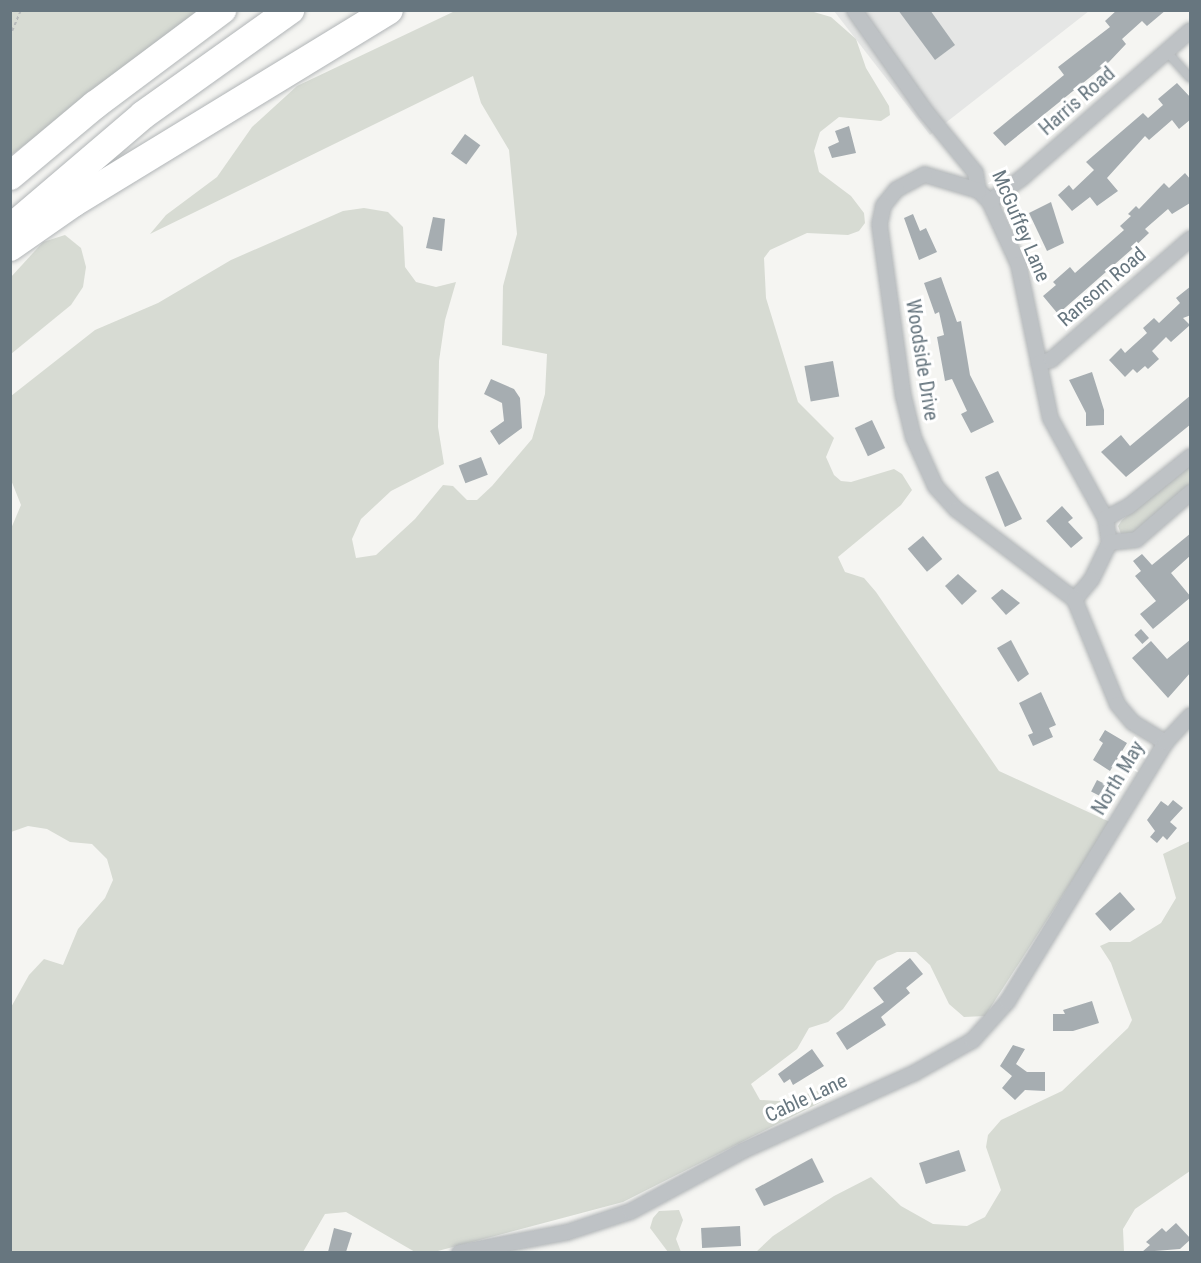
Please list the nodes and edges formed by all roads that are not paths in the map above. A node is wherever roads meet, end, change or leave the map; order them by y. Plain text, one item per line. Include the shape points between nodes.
1 (222, 10) edge
2 (290, 10) edge
3 (389, 10) edge
4 (854, 10) edge
5 (1191, 30) edge
6 (1166, 51) junction
7 (1191, 78) edge
8 (10, 176) edge
9 (984, 196) junction
10 (10, 228) edge
11 (1191, 238) edge
12 (10, 247) edge
13 (1038, 363) junction
14 (1191, 456) edge
15 (1191, 492) edge
16 (1105, 518) junction
17 (1109, 542) junction
18 (1074, 599) junction
19 (1191, 715) edge
20 (1165, 742) junction
21 (1089, 868) joint
22 (459, 1252) edge

1 - 8 highway via 95,105
2 - 10 highway via 143,115
3 - 12 highway via 73,203
4 - 9 street, McGuffey Lane via 925,111 975,172
5 - 6 street, Harris Road
6 - 7 lane
6 - 9 street, Harris Road via 1023,177
9 - 13 street, McGuffey Lane via 1025,286
9 - 18 street, Woodside Drive via 924,174 896,189 883,205 879,224 908,419 935,486 956,509
11 - 13 street, Ransom Road via 1051,359
13 - 16 street, McGuffey Lane via 1050,418
14 - 16 street via 1128,506
15 - 17 street via 1136,539
16 - 17 street, McGuffey Lane
17 - 18 street via 1091,579
18 - 20 street via 1117,704 1132,722
19 - 20 street, North May
20 - 21 street, North May
21 - 22 street, Cable Lane via 1007,1001 960,1049 743,1150 630,1211 566,1232

